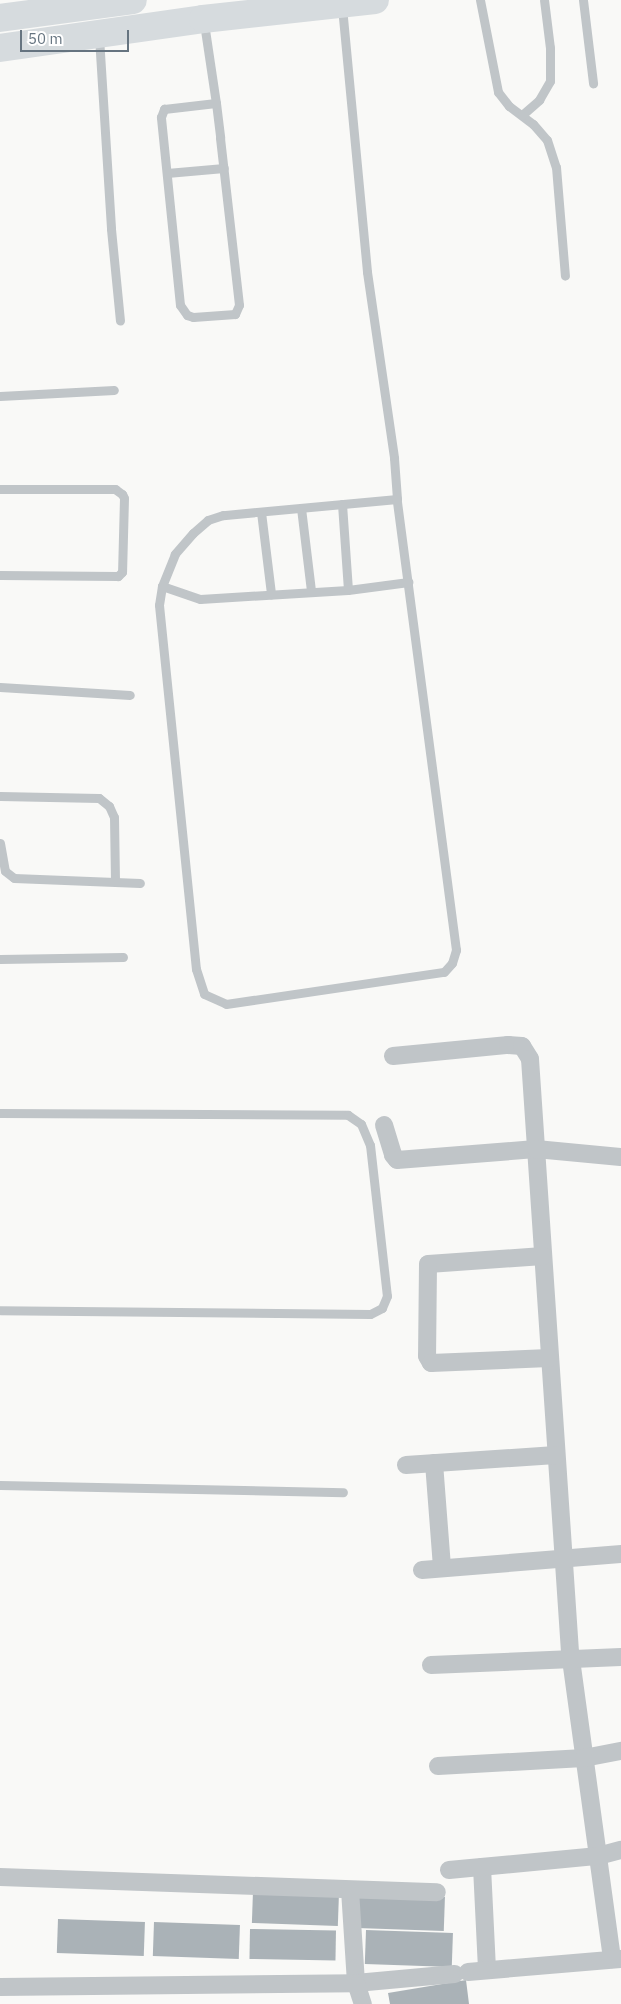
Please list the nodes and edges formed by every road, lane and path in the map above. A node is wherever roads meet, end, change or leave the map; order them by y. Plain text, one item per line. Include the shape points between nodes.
1 (132, 0) edge
2 (375, 0) edge
3 (480, 0) edge
4 (544, 0) edge
5 (583, 0) edge
6 (342, 4) junction
7 (42, 6) edge
8 (0, 18) edge
9 (204, 19) junction
10 (98, 34) junction
11 (0, 48) edge
12 (593, 83) dead end
13 (216, 103) junction
14 (522, 115) junction
15 (224, 168) junction
16 (167, 172) junction
17 (565, 276) dead end
18 (120, 321) dead end
19 (114, 390) dead end
20 (0, 396) edge
21 (0, 489) edge
22 (397, 499) junction
23 (342, 504) junction
24 (301, 508) junction
25 (261, 512) junction
26 (0, 575) edge
27 (408, 582) junction
28 (162, 586) junction
29 (348, 590) junction
30 (311, 591) junction
31 (271, 594) junction
32 (0, 687) edge
33 (130, 695) dead end
34 (0, 796) edge
35 (0, 843) edge
36 (115, 881) junction
37 (140, 883) dead end
38 (123, 957) dead end
39 (0, 959) edge
40 (394, 1056) dead end
41 (0, 1113) edge
42 (384, 1126) dead end
43 (536, 1149) junction
44 (621, 1156) edge
45 (543, 1256) junction
46 (0, 1310) edge
47 (548, 1358) junction
48 (556, 1455) junction
49 (434, 1463) junction
50 (406, 1465) dead end
51 (0, 1485) edge
52 (344, 1492) dead end
53 (621, 1554) edge
54 (563, 1558) junction
55 (442, 1568) junction
56 (422, 1570) dead end
57 (621, 1657) edge
58 (571, 1659) junction
59 (431, 1666) dead end
60 (621, 1751) edge
61 (584, 1758) junction
62 (438, 1766) dead end
63 (621, 1850) edge
64 (598, 1856) junction
65 (482, 1867) junction
66 (449, 1870) dead end
67 (0, 1877) edge
68 (350, 1890) junction
69 (437, 1892) dead end
70 (617, 1959) edge
71 (487, 1970) junction
72 (356, 1983) junction
73 (0, 1987) edge
74 (1, 2004) edge
75 (364, 2004) edge

1 - 7 main road
2 - 6 main road
3 - 14 lane via 498,92
4 - 14 lane via 550,81 540,100
5 - 12 lane
6 - 9 main road
6 - 22 lane via 367,272
7 - 8 main road
9 - 10 main road
9 - 13 lane
10 - 11 main road
10 - 18 lane
13 - 15 lane
13 - 16 lane via 164,109
14 - 17 lane via 547,140 556,166
15 - 16 lane
15 - 16 lane via 239,305 235,314 227,315 187,315 180,305
19 - 20 lane
21 - 26 lane via 115,489 124,498 122,572 118,576
22 - 23 lane
22 - 27 lane
23 - 24 lane
23 - 29 lane
24 - 25 lane
24 - 30 lane
25 - 28 lane via 223,515 208,520 175,554
25 - 31 lane
27 - 28 lane via 456,950 452,963 444,972 226,1004 204,994 196,969 158,605
27 - 29 lane
28 - 31 lane via 200,599
29 - 30 lane
30 - 31 lane
32 - 33 lane
34 - 36 lane via 99,798 109,806 114,817
35 - 36 lane via 5,872 14,878
36 - 37 lane
38 - 39 lane
40 - 43 street via 522,1046 530,1058
41 - 46 lane via 348,1115 361,1124 370,1145 387,1296 382,1308 370,1314
42 - 43 street via 397,1160
43 - 44 street
43 - 45 street
45 - 47 street
45 - 47 street via 428,1264 427,1356 431,1363
47 - 48 street
48 - 49 street
48 - 54 street
49 - 50 street
49 - 55 street
51 - 52 lane
53 - 54 street
54 - 55 street
54 - 58 street
55 - 56 street
57 - 58 street
58 - 59 street
58 - 61 street
60 - 61 street
61 - 62 street
61 - 64 street
63 - 64 street
64 - 65 street
64 - 70 street
65 - 66 street
65 - 71 street
67 - 68 street
68 - 69 street
68 - 72 street
70 - 71 street
71 - 72 street
72 - 73 street
72 - 75 street
73 - 74 street

